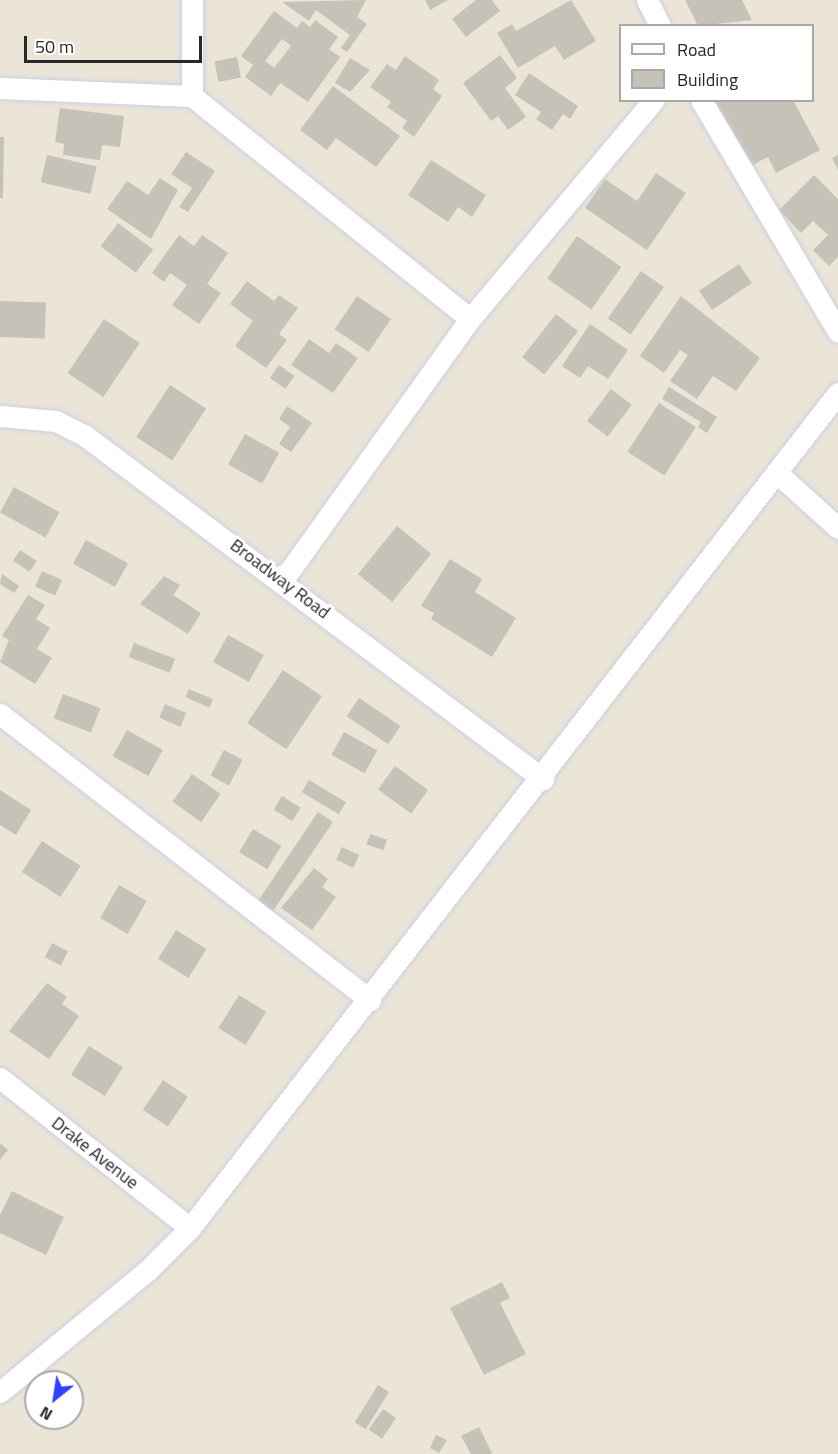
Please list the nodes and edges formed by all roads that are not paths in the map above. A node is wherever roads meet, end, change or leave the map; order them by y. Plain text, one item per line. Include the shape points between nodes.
1 (192, 0) edge
2 (647, 0) edge
3 (659, 24) edge
4 (0, 88) edge
5 (192, 96) junction
6 (652, 102) edge
7 (702, 102) edge
8 (470, 319) junction
9 (838, 332) edge
10 (838, 393) edge
11 (0, 416) edge
12 (777, 474) junction
13 (838, 528) edge
14 (283, 580) junction
15 (0, 714) edge
16 (543, 779) junction
17 (370, 1000) junction
18 (0, 1078) edge
19 (190, 1228) junction
20 (0, 1392) edge

1 - 5 street
2 - 3 street
4 - 5 street
5 - 8 street
6 - 8 street
7 - 9 street
8 - 14 street
10 - 12 street
11 - 14 street, Broadway Road via 40,418 70,427
12 - 13 street
12 - 16 street
14 - 16 street, Broadway Road
15 - 17 street
16 - 17 street
17 - 19 street
18 - 19 street, Drake Avenue
19 - 20 street via 147,1271

